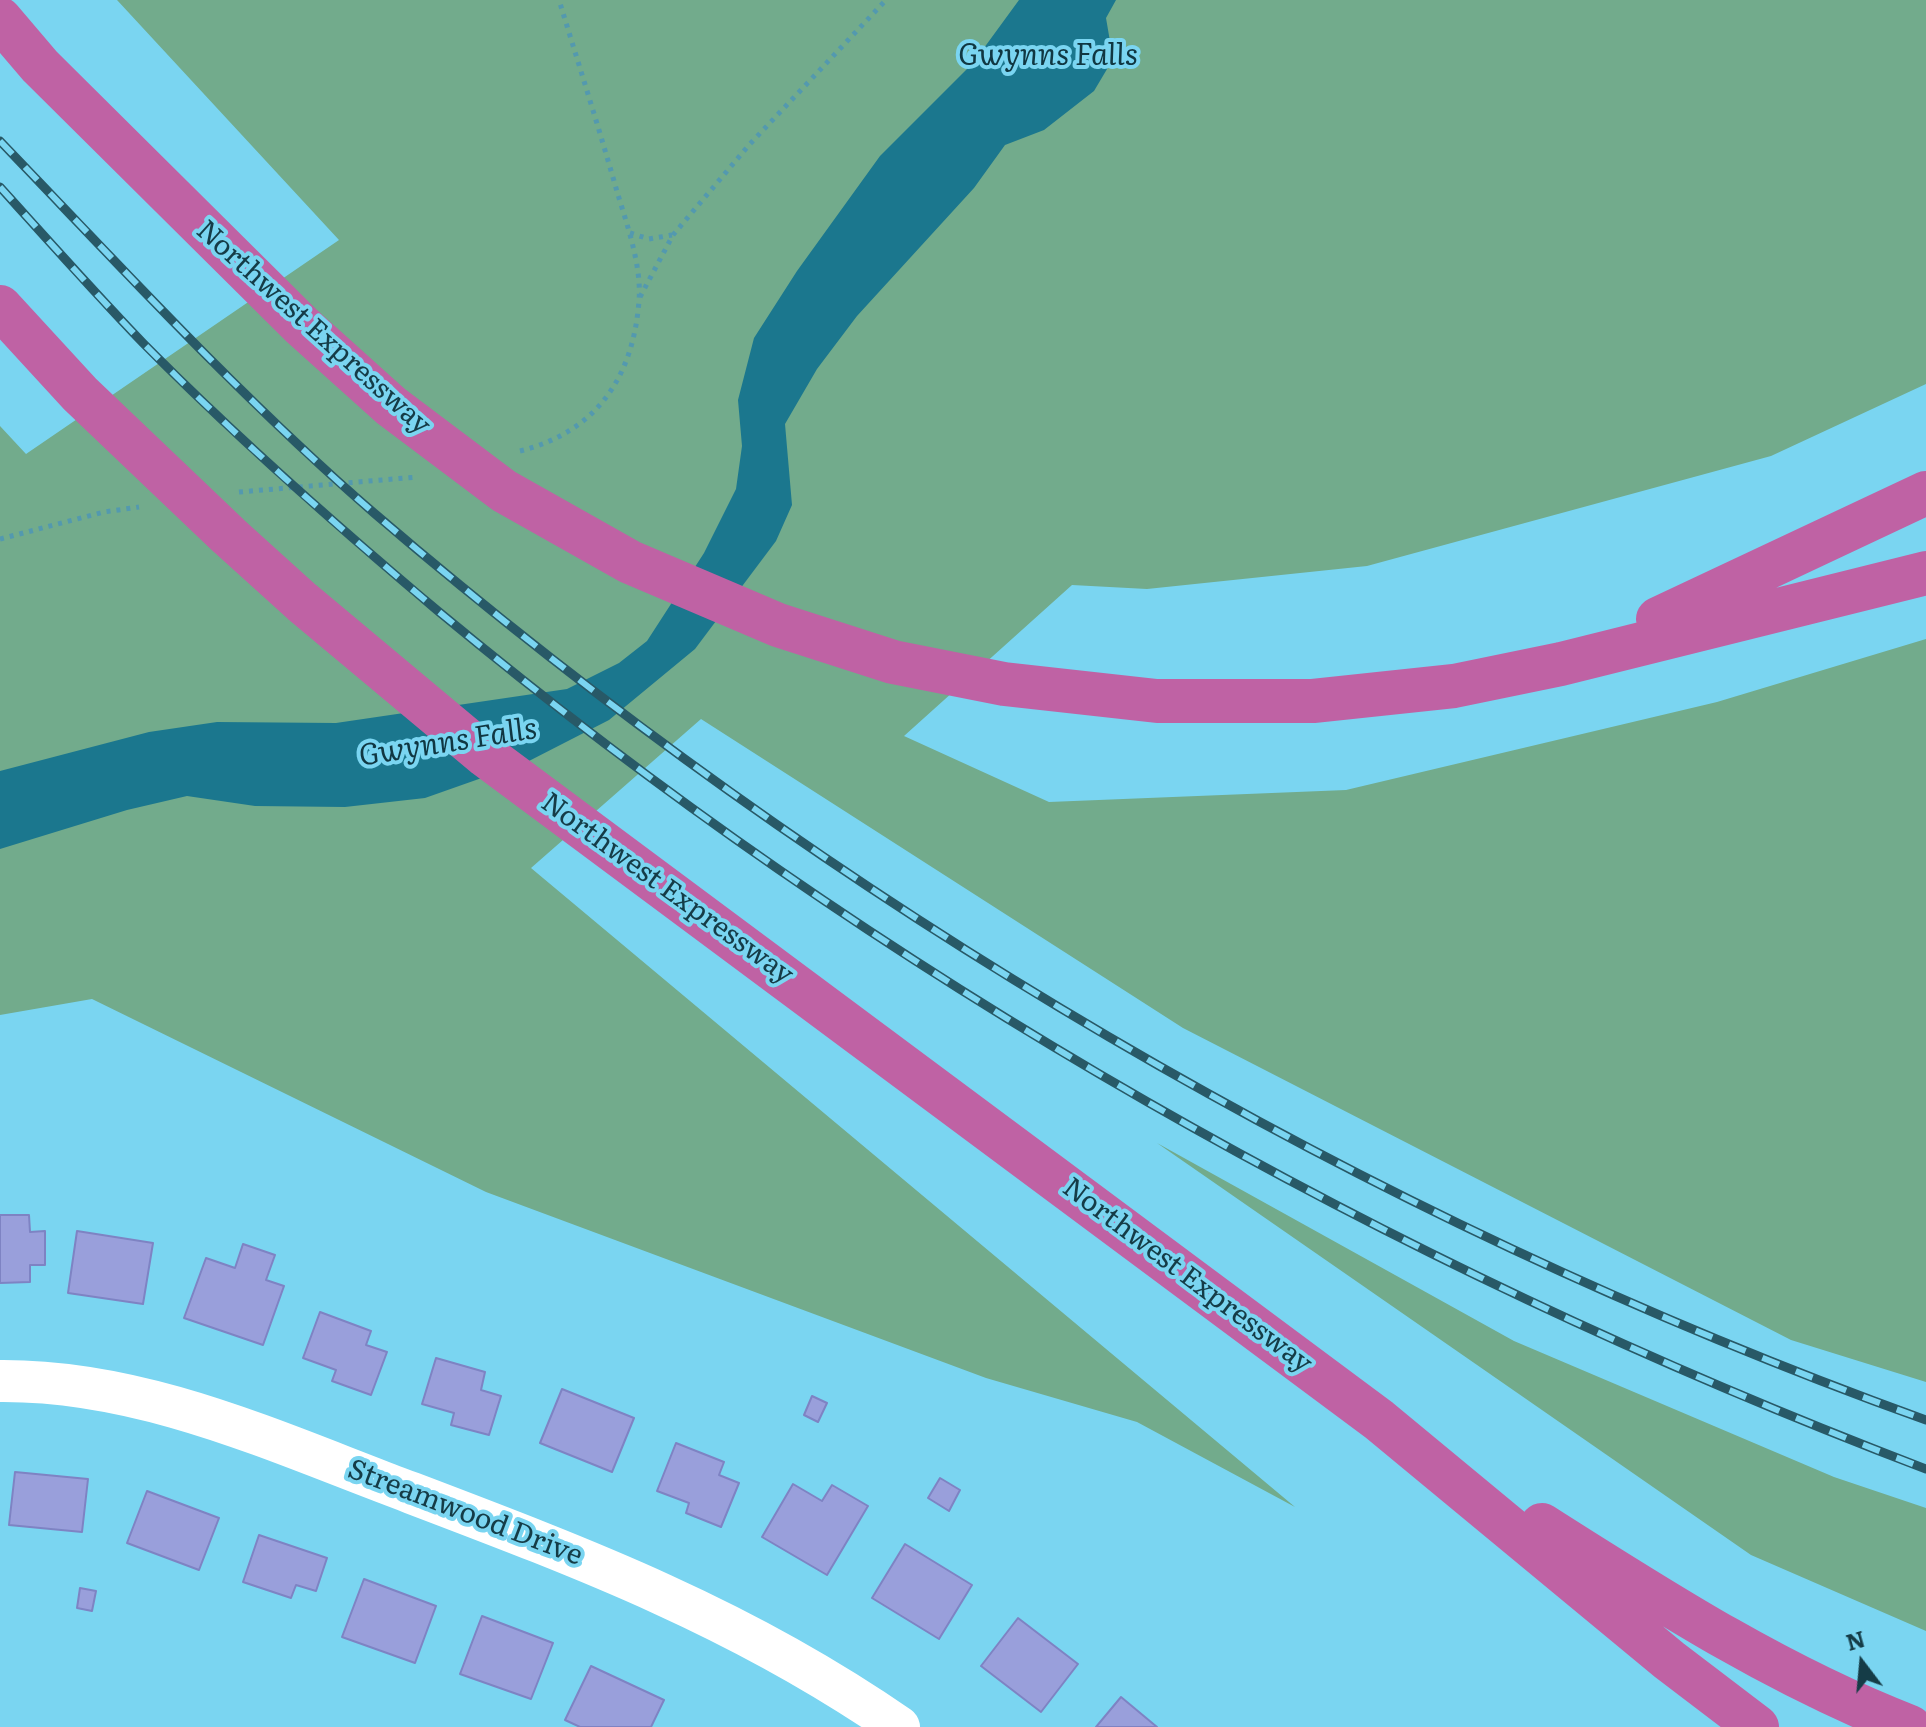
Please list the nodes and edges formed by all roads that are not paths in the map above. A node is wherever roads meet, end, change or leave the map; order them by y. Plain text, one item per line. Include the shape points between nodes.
1 (0, 19) edge
2 (4, 311) edge
3 (1926, 493) edge
4 (1926, 573) edge
5 (1561, 664) junction
6 (0, 1381) edge
7 (1379, 1420) junction
8 (899, 1727) edge
9 (1757, 1727) edge
10 (1910, 1727) edge

1 - 5 highway, Northwest Expressway via 182,208 391,406 504,491 630,562 778,625 893,662 1004,684 1157,701 1313,701 1454,686
2 - 7 highway, Northwest Expressway via 80,394 302,602 485,755
3 - 5 highway
4 - 5 highway
6 - 8 street, Streamwood Drive via 119,1392 208,1416 602,1565 717,1617 844,1688
7 - 9 highway
7 - 10 highway via 1690,1619 1857,1707

